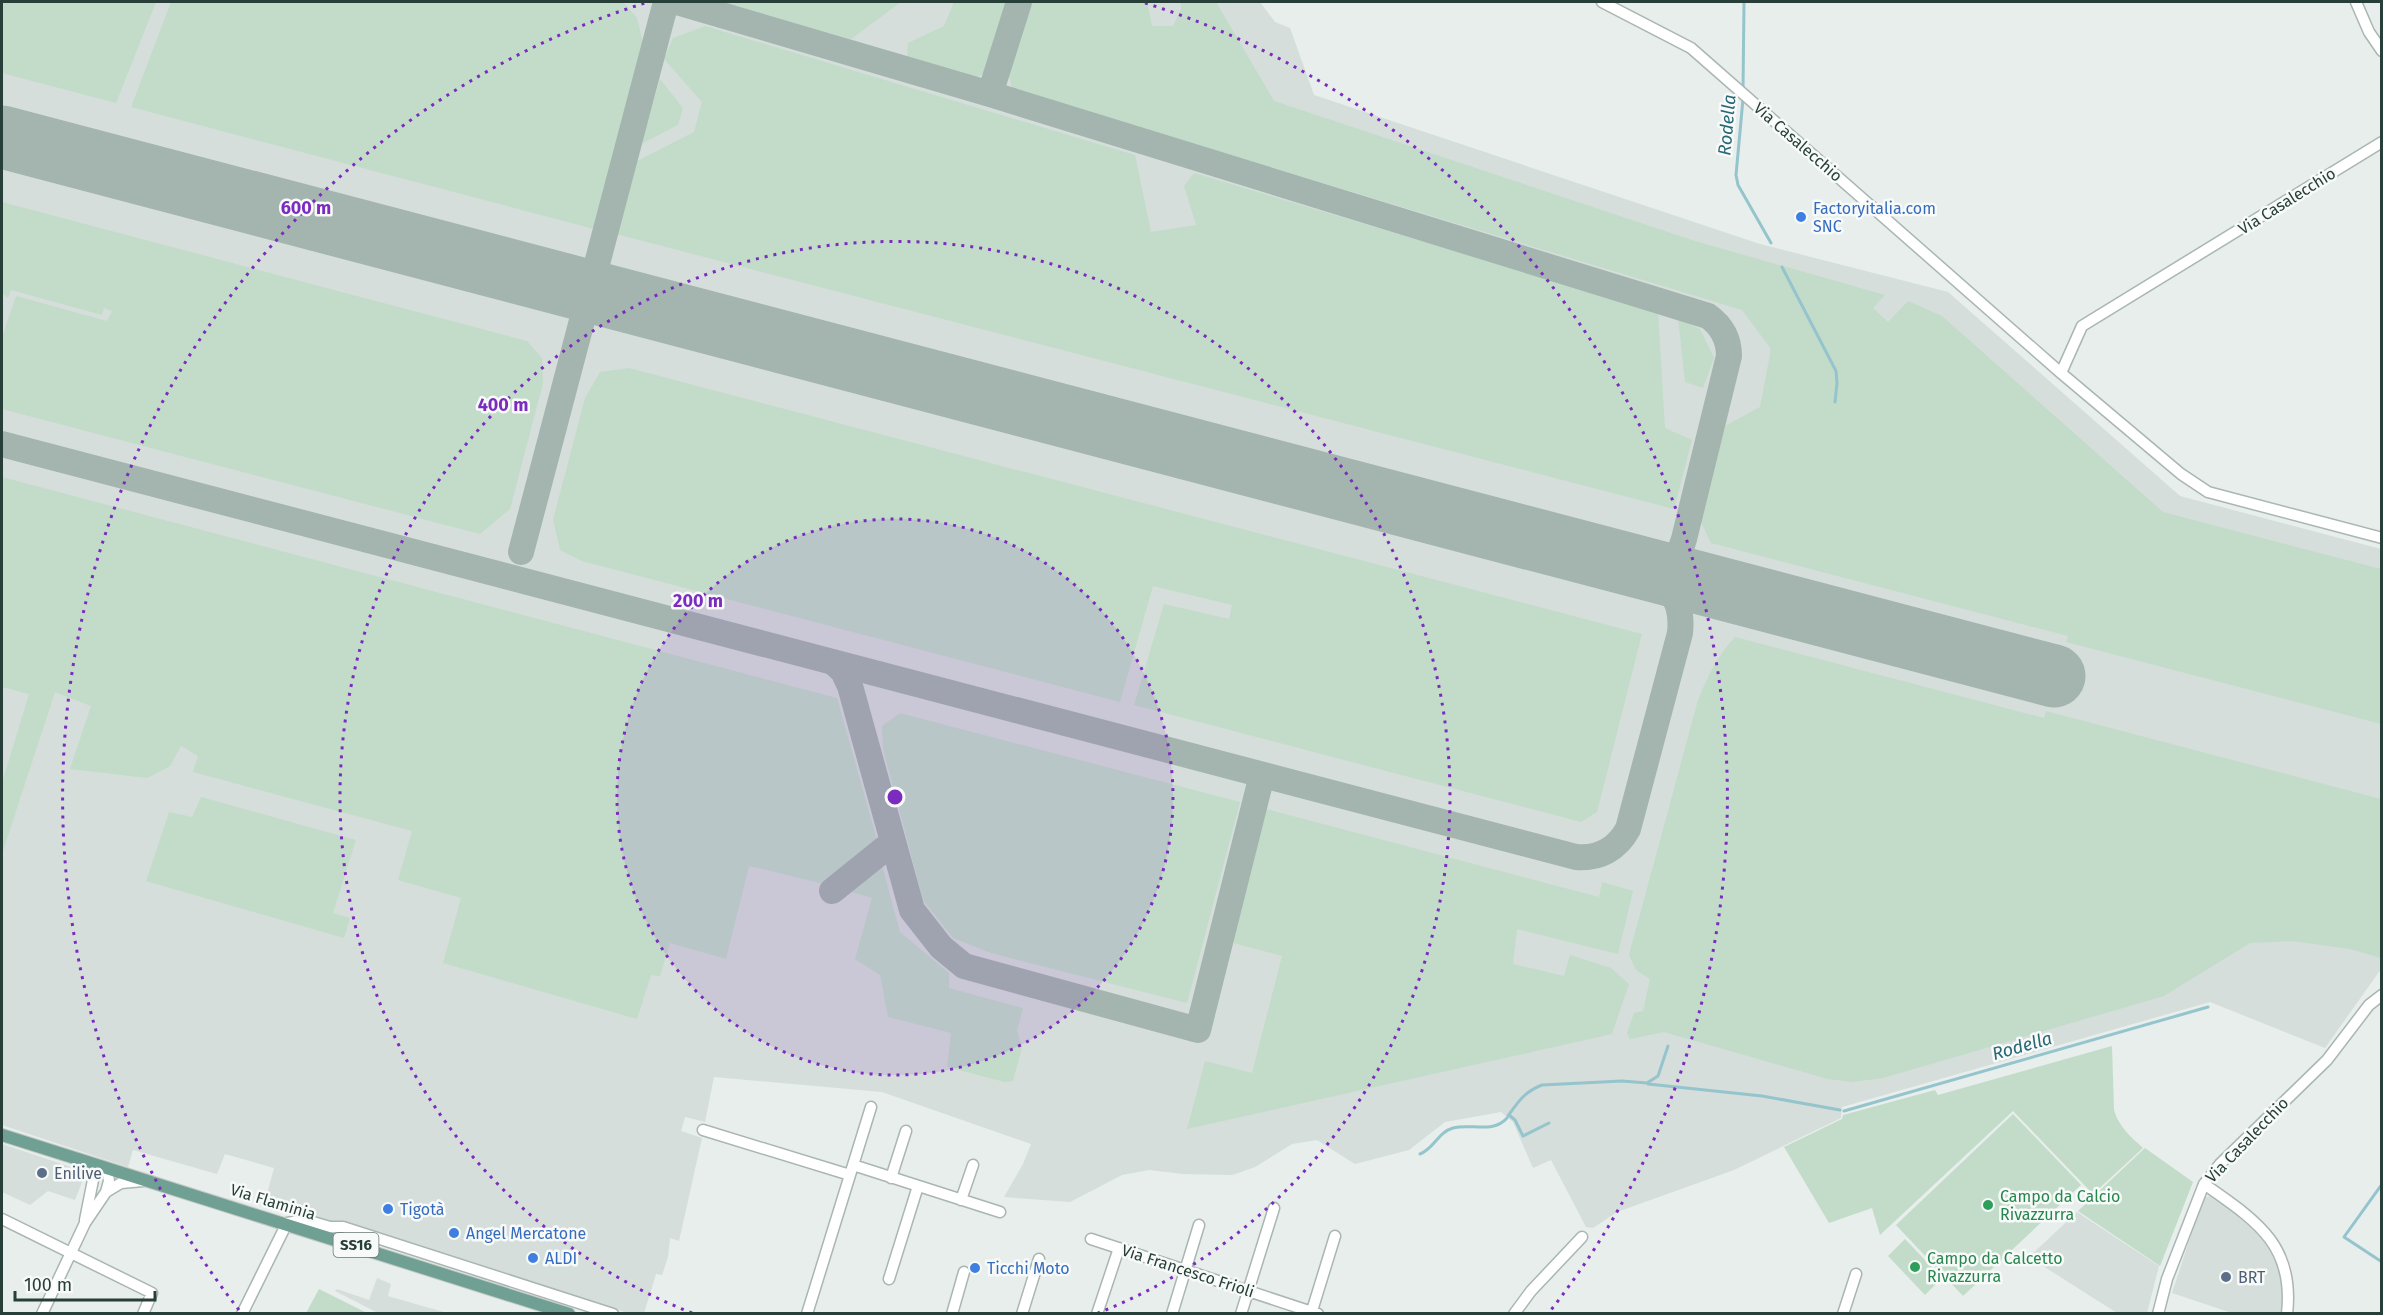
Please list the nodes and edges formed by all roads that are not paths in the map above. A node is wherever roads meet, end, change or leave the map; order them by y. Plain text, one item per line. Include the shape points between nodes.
1 (1602, 2) edge
2 (2356, 2) edge
3 (2382, 51) edge
4 (2382, 142) edge
5 (2061, 373) junction
6 (2382, 538) edge
7 (2382, 995) edge
8 (871, 1107) dead end
9 (704, 1130) dead end
10 (906, 1131) dead end
11 (2, 1135) edge
12 (92, 1164) junction
13 (973, 1165) dead end
14 (107, 1168) junction
15 (852, 1170) junction
16 (891, 1178) junction
17 (143, 1180) junction
18 (2204, 1184) junction
19 (918, 1186) junction
20 (106, 1192) junction
21 (962, 1200) junction
22 (1274, 1208) dead end
23 (1000, 1212) dead end
24 (2, 1219) edge
25 (85, 1223) junction
26 (287, 1223) junction
27 (1199, 1225) dead end
28 (1335, 1236) dead end
29 (1582, 1237) dead end
30 (1091, 1239) dead end
31 (1119, 1248) junction
32 (71, 1252) junction
33 (1039, 1259) dead end
34 (1185, 1270) junction
35 (964, 1272) dead end
36 (1856, 1274) dead end
37 (889, 1279) dead end
38 (1248, 1290) junction
39 (1313, 1313) edge
40 (42, 1314) edge
41 (143, 1314) edge
42 (242, 1314) edge
43 (569, 1314) edge
44 (613, 1314) edge
45 (807, 1314) edge
46 (952, 1314) edge
47 (1022, 1314) edge
48 (1097, 1314) edge
49 (1172, 1314) edge
50 (1241, 1314) edge
51 (1514, 1314) edge
52 (1843, 1314) edge
53 (2158, 1314) edge
54 (2287, 1314) edge

1 - 5 street, Via Casalecchio via 1690,48
2 - 3 street
4 - 5 street, Via Casalecchio via 2082,326
5 - 6 street, Via Casalecchio via 2208,492
7 - 18 street, Via Casalecchio via 2369,1005 2327,1060
8 - 15 street
9 - 15 street
10 - 16 street
11 - 12 main road, Via Flaminia / SS16
12 - 14 main road, Via Flaminia / SS16
12 - 25 street
13 - 21 street
14 - 17 main road, Via Flaminia / SS16
14 - 20 street
15 - 16 street
15 - 45 street
16 - 19 street
17 - 20 street via 121,1183
17 - 26 main road, Via Flaminia / SS16
18 - 53 street, Via Casalecchio via 2167,1279
18 - 54 street via 2244,1213 2279,1250 2287,1279
19 - 21 street
19 - 37 street
20 - 25 street
21 - 23 street
22 - 38 street
24 - 32 street
25 - 32 street
26 - 42 street
26 - 43 main road, Via Flaminia / SS16
26 - 44 street via 306,1220 344,1227
27 - 34 street
28 - 39 street
29 - 51 street
30 - 31 street, Via Francesco Frioli
31 - 34 street, Via Francesco Frioli
31 - 48 street
32 - 40 street
32 - 41 street via 152,1293
33 - 47 street
34 - 38 street, Via Francesco Frioli
34 - 49 street
35 - 46 street
36 - 52 street
38 - 39 street, Via Francesco Frioli
38 - 50 street

